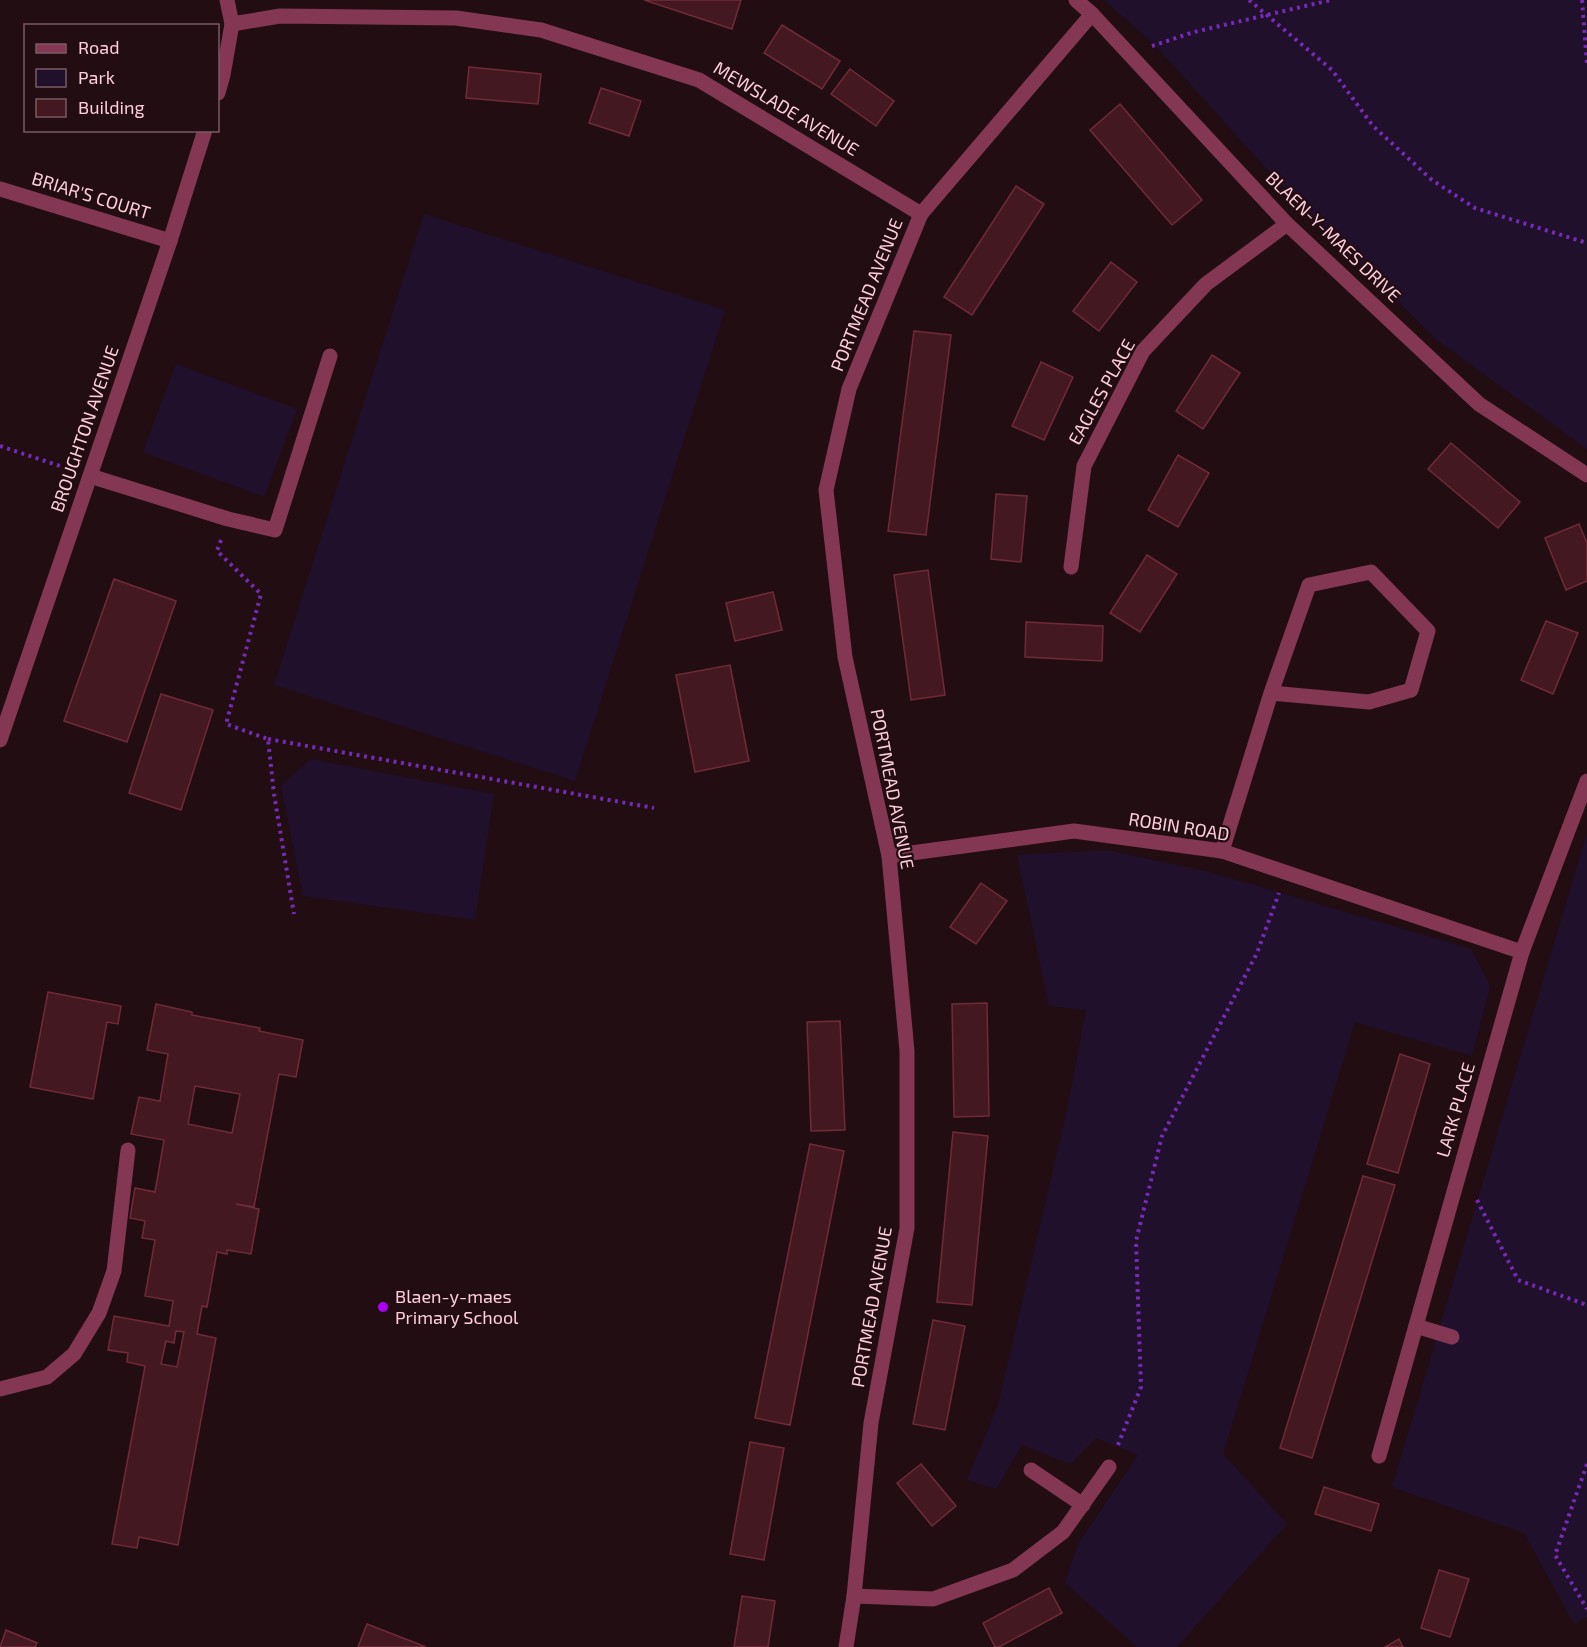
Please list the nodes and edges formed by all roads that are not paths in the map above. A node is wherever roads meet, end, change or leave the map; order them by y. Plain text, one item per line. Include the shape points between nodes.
1 (227, 0) edge
2 (1076, 0) edge
3 (1092, 14) junction
4 (232, 24) junction
5 (219, 89) edge
6 (205, 132) edge
7 (0, 189) edge
8 (921, 214) junction
9 (1287, 224) junction
10 (170, 241) junction
11 (330, 356) dead end
12 (1587, 474) edge
13 (90, 476) junction
14 (1071, 567) dead end
15 (1271, 693) junction
16 (4, 712) edge
17 (0, 740) edge
18 (1587, 781) edge
19 (1222, 851) junction
20 (889, 856) junction
21 (1522, 952) junction
22 (128, 1150) dead end
23 (1416, 1326) junction
24 (1452, 1337) dead end
25 (0, 1389) edge
26 (1379, 1455) dead end
27 (1109, 1467) road end
28 (1031, 1470) dead end
29 (1083, 1505) junction
30 (854, 1596) junction
31 (846, 1647) edge

1 - 4 street
2 - 3 street, BLAEN-Y-MAES DRIVE
3 - 8 street, PORTMEAD AVENUE
3 - 9 street, BLAEN-Y-MAES DRIVE
4 - 5 street
4 - 8 street, MEWSLADE AVENUE via 280,16 456,18 541,30 699,80
6 - 10 street, BROUGHTON AVENUE
7 - 10 street, BRIAR'S COURT
8 - 20 street, PORTMEAD AVENUE via 849,389 826,490 845,657
9 - 12 street, BLAEN-Y-MAES DRIVE via 1479,404
9 - 14 street, EAGLES PLACE via 1206,284 1143,351 1084,466
10 - 13 street, BROUGHTON AVENUE
11 - 13 street via 275,530
13 - 16 street, BROUGHTON AVENUE
15 - 15 street via 1310,585 1371,572 1428,631 1410,690 1369,702
15 - 19 street
16 - 17 street, BROUGHTON AVENUE
18 - 21 street, LARK PLACE
19 - 20 street, ROBIN ROAD via 1074,831
19 - 21 street, ROBIN ROAD
20 - 30 street, PORTMEAD AVENUE via 907,1051 907,1228 871,1423
21 - 23 street, LARK PLACE
22 - 25 street via 114,1271 99,1313 74,1354 47,1377
23 - 24 street
23 - 26 street, LARK PLACE
27 - 29 street
28 - 29 street
29 - 30 street via 1063,1532 1014,1570 933,1599
30 - 31 street, PORTMEAD AVENUE

